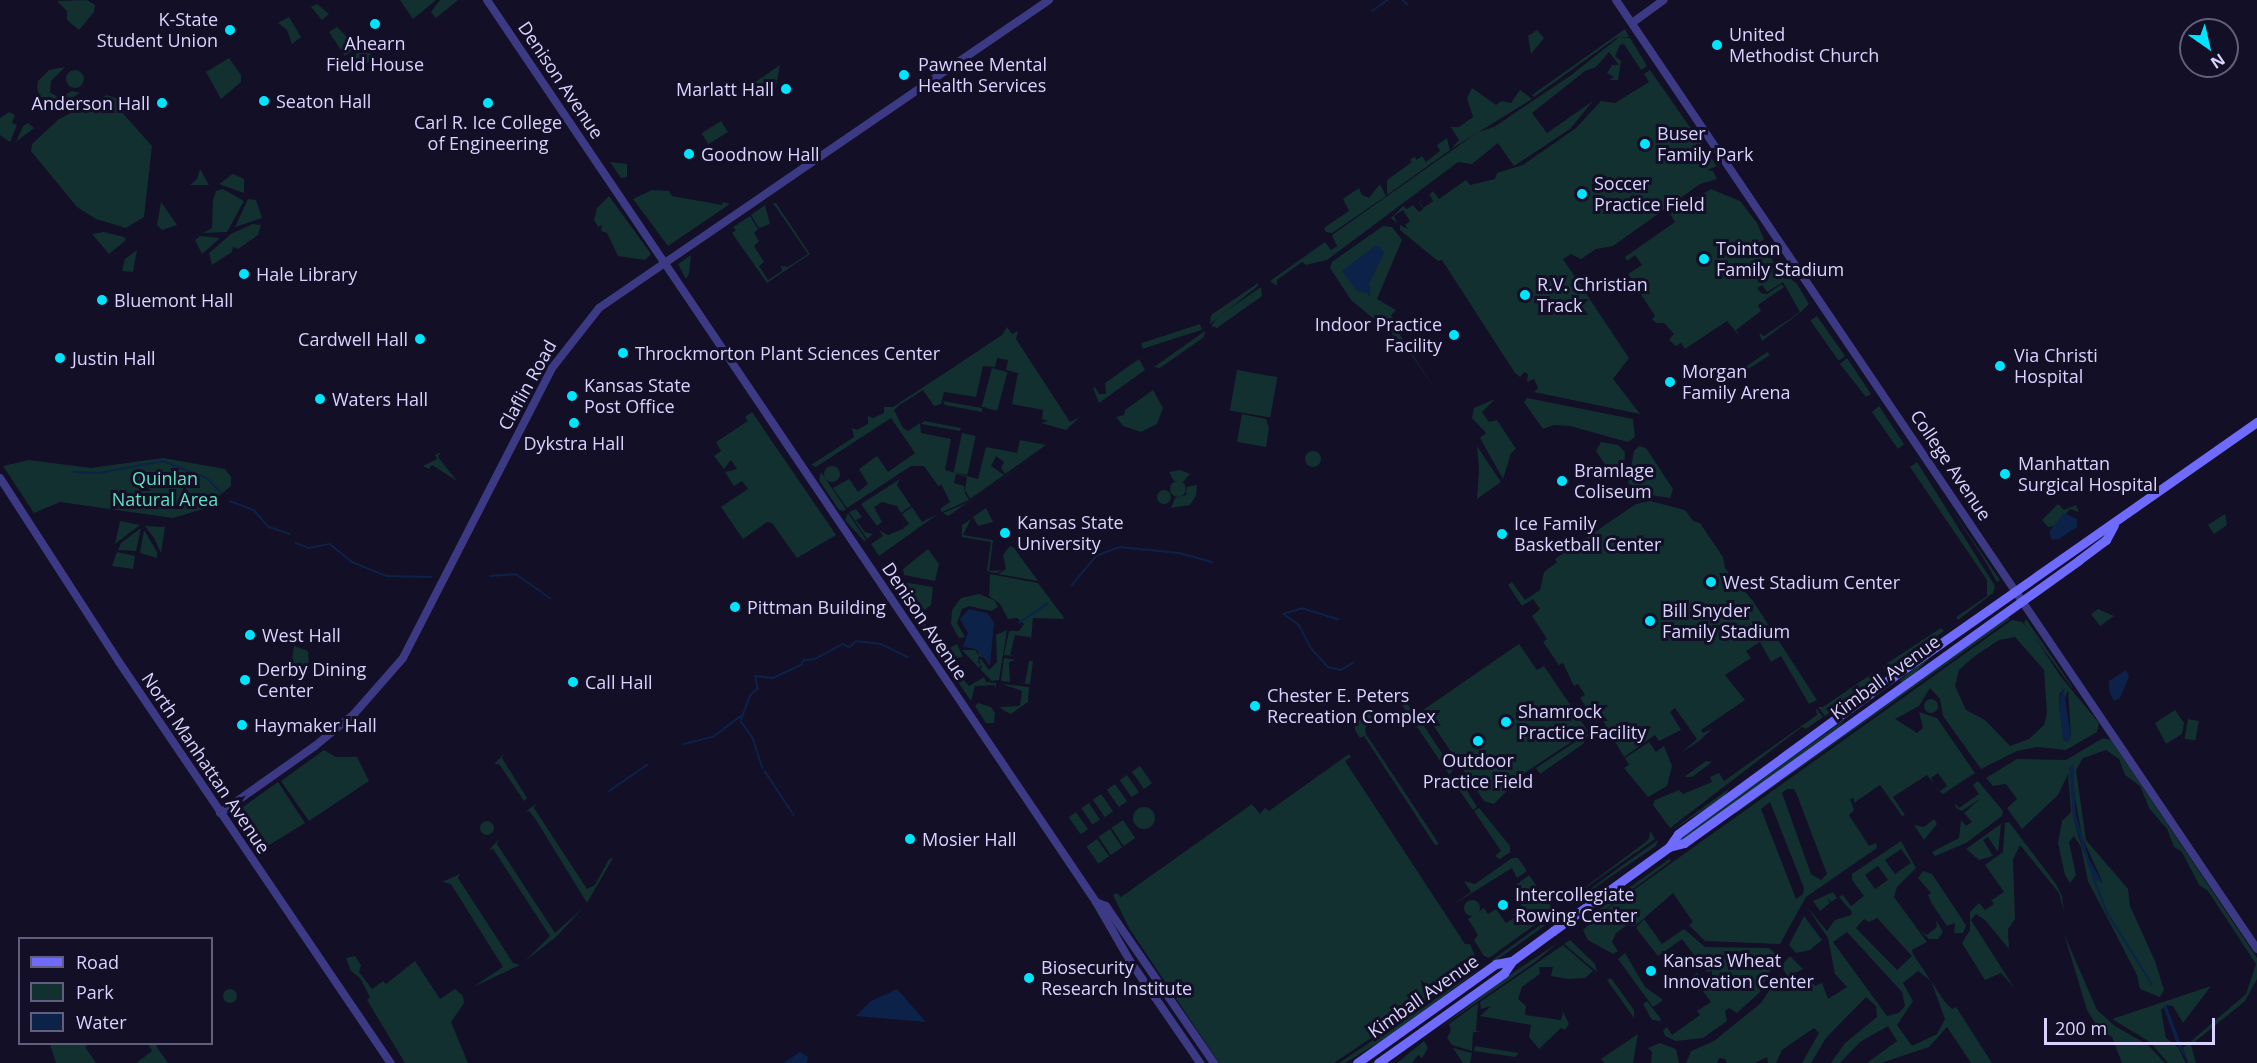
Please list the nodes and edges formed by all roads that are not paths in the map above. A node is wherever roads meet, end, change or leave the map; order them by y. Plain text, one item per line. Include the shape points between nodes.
1 (487, 0) edge
2 (1049, 0) edge
3 (1616, 0) edge
4 (1664, 0) edge
5 (1632, 23) junction
6 (663, 261) junction
7 (2257, 422) edge
8 (0, 478) edge
9 (2114, 525) junction
10 (2015, 589) junction
11 (2022, 600) junction
12 (220, 813) junction
13 (1669, 847) junction
14 (1096, 902) junction
15 (2257, 949) edge
16 (1512, 961) junction
17 (391, 1063) edge
18 (1200, 1063) edge
19 (1214, 1063) edge
20 (1357, 1063) edge
21 (1378, 1063) edge

1 - 6 street, Denison Avenue
2 - 6 street, Claflin Road
3 - 5 street, College Avenue
4 - 5 street
5 - 10 street, College Avenue
6 - 12 street, Claflin Road via 599,308 562,351 403,658 354,714
6 - 14 street, Denison Avenue
7 - 9 main road, Kimball Avenue
8 - 12 street, North Manhattan Avenue
9 - 10 main road, Kimball Avenue via 2098,531
9 - 11 main road, Kimball Avenue via 2106,540
10 - 11 street, College Avenue
10 - 13 main road, Kimball Avenue via 1677,834
11 - 13 main road, Kimball Avenue via 1684,843
11 - 15 street, College Avenue
12 - 17 street, North Manhattan Avenue
13 - 16 main road, Kimball Avenue
14 - 18 street, Denison Avenue via 1130,961
14 - 19 street via 1106,906
16 - 20 main road, Kimball Avenue via 1496,964
16 - 21 main road, Kimball Avenue via 1504,973

